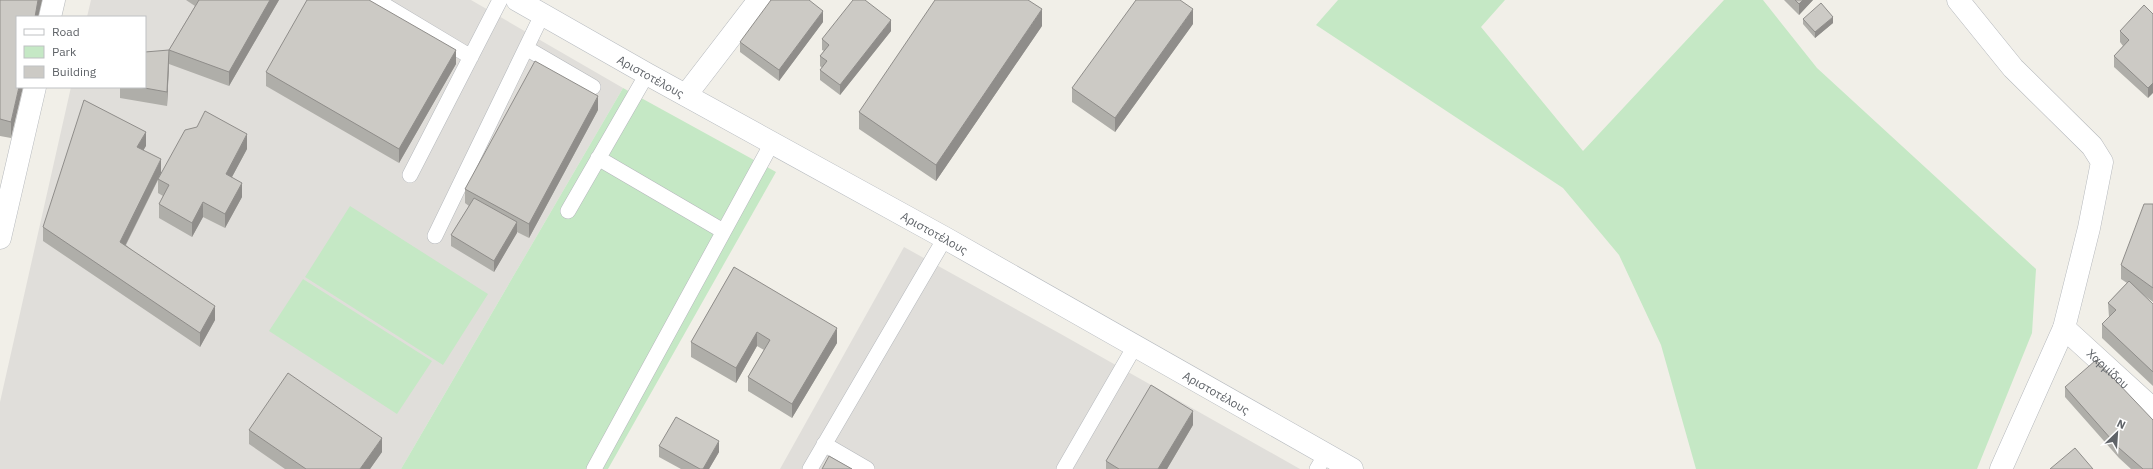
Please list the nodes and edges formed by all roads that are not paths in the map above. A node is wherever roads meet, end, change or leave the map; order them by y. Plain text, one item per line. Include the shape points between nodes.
1 (54, 0) edge
2 (376, 0) edge
3 (500, 0) edge
4 (516, 0) edge
5 (759, 0) edge
6 (1958, 0) edge
7 (542, 15) junction
8 (50, 16) edge
9 (526, 48) junction
10 (471, 57) junction
11 (647, 74) junction
12 (593, 87) dead end
13 (35, 88) edge
14 (686, 95) junction
15 (772, 143) junction
16 (10, 155) edge
17 (598, 158) junction
18 (410, 175) dead end
19 (568, 211) dead end
20 (723, 231) junction
21 (435, 236) dead end
22 (0, 238) edge
23 (945, 238) junction
24 (2064, 328) junction
25 (1135, 346) junction
26 (2153, 410) edge
27 (824, 444) junction
28 (1321, 461) edge
29 (594, 469) edge
30 (810, 469) edge
31 (867, 469) edge
32 (1064, 469) edge
33 (1352, 469) edge
34 (2001, 469) edge

1 - 8 main road
2 - 10 lane
3 - 10 lane
4 - 7 main road, Αριστοτέλους
5 - 14 main road
6 - 24 main road via 2013,68 2092,146 2102,162 2094,207
7 - 9 lane
7 - 11 main road, Αριστοτέλους
9 - 12 lane
9 - 21 lane
10 - 18 lane
11 - 14 main road, Αριστοτέλους
11 - 17 lane
13 - 16 main road
14 - 15 main road, Αριστοτέλους
15 - 20 lane
15 - 23 main road, Αριστοτέλους
16 - 22 main road
17 - 19 lane
17 - 20 lane
20 - 29 lane
23 - 25 main road, Αριστοτέλους
23 - 27 lane
24 - 26 main road, Χαρμίδου
24 - 34 main road
25 - 28 main road, Αριστοτέλους
25 - 32 lane
27 - 30 lane
27 - 31 lane
28 - 33 main road, Αριστοτέλους

